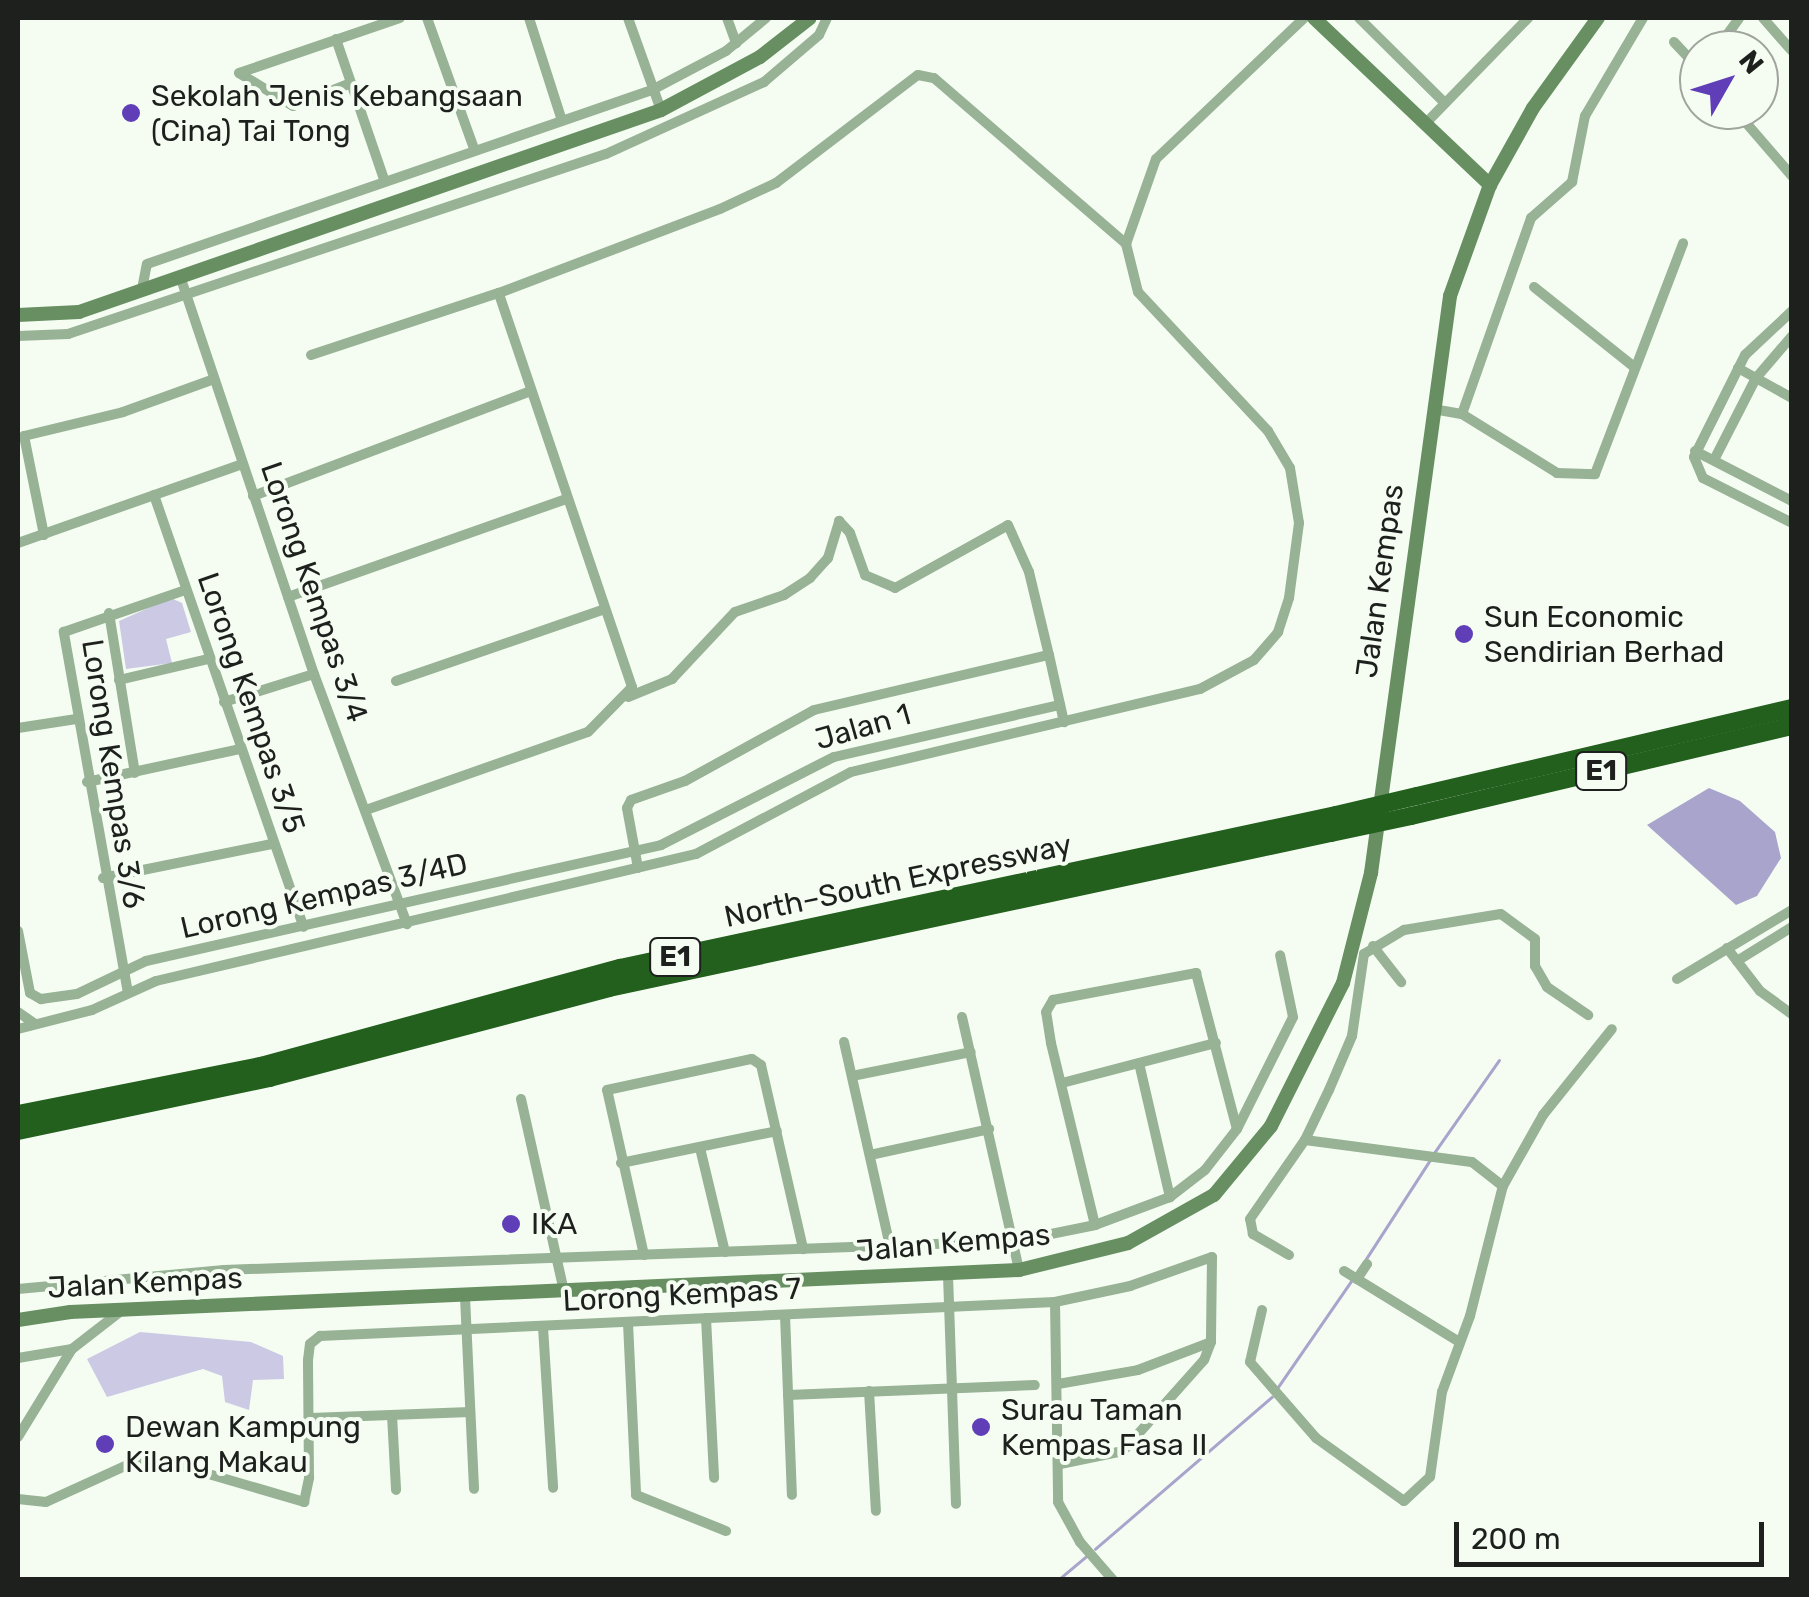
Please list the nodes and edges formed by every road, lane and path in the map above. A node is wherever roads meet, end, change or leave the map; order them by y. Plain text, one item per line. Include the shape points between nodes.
1 (400, 18) edge
2 (428, 18) edge
3 (529, 18) edge
4 (628, 18) edge
5 (728, 18) edge
6 (766, 18) edge
7 (810, 18) edge
8 (827, 18) edge
9 (1304, 18) edge
10 (1314, 18) edge
11 (1358, 18) edge
12 (1528, 18) edge
13 (1598, 18) edge
14 (1643, 18) edge
15 (1763, 18) edge
16 (336, 40) junction
17 (1674, 42) dead end
18 (736, 43) junction
19 (1679, 47) edge
20 (1792, 51) edge
21 (351, 84) junction
22 (652, 90) junction
23 (1445, 102) junction
24 (661, 110) junction
25 (562, 121) junction
26 (1425, 124) junction
27 (1752, 130) edge
28 (475, 152) junction
29 (1792, 176) edge
30 (385, 182) junction
31 (1490, 185) junction
32 (1683, 243) dead end
33 (1126, 244) junction
34 (180, 276) junction
35 (1534, 288) dead end
36 (142, 289) junction
37 (499, 293) junction
38 (187, 297) junction
39 (1792, 311) edge
40 (18, 316) edge
41 (18, 336) edge
42 (1792, 336) edge
43 (311, 355) dead end
44 (1634, 366) junction
45 (1738, 368) junction
46 (1756, 378) junction
47 (214, 379) junction
48 (531, 390) junction
49 (1792, 398) edge
50 (1432, 409) junction
51 (1462, 414) junction
52 (1696, 451) junction
53 (1714, 460) junction
54 (242, 464) junction
55 (154, 496) junction
56 (252, 496) junction
57 (566, 499) junction
58 (1792, 501) edge
59 (1792, 523) edge
60 (44, 535) junction
61 (18, 543) edge
62 (185, 590) junction
63 (288, 597) junction
64 (605, 608) junction
65 (109, 613) junction
66 (1049, 655) junction
67 (208, 659) junction
68 (314, 674) junction
69 (119, 680) junction
70 (396, 680) dead end
71 (628, 697) junction
72 (224, 702) junction
73 (1060, 705) junction
74 (1792, 708) edge
75 (76, 718) junction
76 (1064, 722) junction
77 (1792, 726) edge
78 (18, 728) edge
79 (240, 748) junction
80 (135, 773) junction
81 (87, 782) junction
82 (366, 810) junction
83 (1333, 824) junction
84 (272, 844) junction
85 (635, 851) junction
86 (638, 868) junction
87 (103, 878) junction
88 (400, 904) junction
89 (1792, 910) edge
90 (407, 924) junction
91 (304, 926) junction
92 (1792, 927) edge
93 (18, 930) edge
94 (1727, 948) junction
95 (1363, 950) junction
96 (1280, 955) dead end
97 (1737, 962) junction
98 (123, 972) junction
99 (1677, 979) dead end
100 (1401, 982) dead end
101 (128, 993) junction
102 (18, 1012) edge
103 (1588, 1014) dead end
104 (1792, 1014) edge
105 (962, 1017) dead end
106 (34, 1024) junction
107 (18, 1029) edge
108 (1612, 1029) dead end
109 (844, 1042) dead end
110 (1216, 1043) junction
111 (971, 1052) junction
112 (1140, 1062) junction
113 (852, 1076) junction
114 (1062, 1082) junction
115 (521, 1099) dead end
116 (18, 1114) edge
117 (1237, 1128) junction
118 (988, 1129) junction
119 (18, 1130) edge
120 (777, 1131) junction
121 (1306, 1140) junction
122 (700, 1148) junction
123 (870, 1155) junction
124 (621, 1163) junction
125 (1503, 1186) junction
126 (1170, 1198) junction
127 (1094, 1226) junction
128 (1016, 1241) junction
129 (890, 1246) junction
130 (803, 1249) junction
131 (725, 1252) junction
132 (644, 1255) junction
133 (1289, 1255) dead end
134 (557, 1261) junction
135 (1367, 1264) dead end
136 (1019, 1270) junction
137 (1344, 1271) dead end
138 (948, 1275) junction
139 (1356, 1279) junction
140 (18, 1289) edge
141 (564, 1292) junction
142 (465, 1297) junction
143 (1054, 1302) junction
144 (947, 1308) junction
145 (121, 1310) junction
146 (1262, 1310) dead end
147 (785, 1315) junction
148 (706, 1318) junction
149 (18, 1320) edge
150 (628, 1322) junction
151 (542, 1327) junction
152 (467, 1330) junction
153 (1458, 1341) junction
154 (1211, 1342) junction
155 (72, 1349) junction
156 (18, 1358) edge
157 (1058, 1384) junction
158 (1035, 1385) dead end
159 (949, 1388) junction
160 (870, 1391) junction
161 (788, 1395) junction
162 (470, 1412) junction
163 (392, 1415) junction
164 (311, 1418) junction
165 (18, 1436) edge
166 (1061, 1464) junction
167 (714, 1478) dead end
168 (554, 1488) dead end
169 (474, 1489) dead end
170 (396, 1490) dead end
171 (792, 1496) dead end
172 (18, 1499) edge
173 (956, 1504) dead end
174 (876, 1511) dead end
175 (726, 1531) dead end
176 (1113, 1580) edge

1 - 16 street
2 - 28 street
3 - 25 street
4 - 22 street
5 - 18 street
6 - 18 street
7 - 24 main road via 760,57
8 - 38 street via 819,35 779,71 717,106 606,154
9 - 33 street via 1168,144 1146,178
10 - 26 main road
11 - 23 street
12 - 23 street
13 - 31 main road, Jalan Kempas via 1533,108
14 - 51 street via 1585,116 1572,182 1531,218
15 - 20 street
16 - 21 street
16 - 21 street via 240,77 293,106
17 - 19 street
18 - 22 street
21 - 30 street
22 - 24 street
22 - 25 street
23 - 26 street
24 - 34 main road
25 - 28 street
26 - 31 main road
27 - 29 street
28 - 30 street
30 - 36 street via 148,264
31 - 50 main road, Jalan Kempas via 1450,296
32 - 44 street
33 - 37 street via 934,78 918,75 776,182
33 - 76 street via 1130,273 1150,308 1280,448 1296,490 1299,523 1286,615 1254,660 1200,689
34 - 36 main road
34 - 38 street, Lorong Kempas 3/4
35 - 44 street
36 - 40 main road via 65,315
37 - 43 street
37 - 48 street
38 - 41 street via 68,334
38 - 47 street, Lorong Kempas 3/4
39 - 45 street
42 - 46 street
44 - 51 street via 1591,476 1557,473
45 - 46 street
45 - 52 street
46 - 49 street
46 - 53 street
47 - 54 street, Lorong Kempas 3/4
47 - 60 street via 123,412 24,436 25,467
48 - 56 street
48 - 57 street
50 - 51 street
50 - 95 main road, Jalan Kempas
52 - 53 street
52 - 59 street via 1703,478
53 - 58 street
54 - 55 street
54 - 56 street, Lorong Kempas 3/4
55 - 60 street
55 - 62 street, Lorong Kempas 3/5
56 - 63 street, Lorong Kempas 3/4
57 - 63 street
57 - 64 street
60 - 61 street
62 - 65 street, Lorong Kempas 3/6
62 - 67 street, Lorong Kempas 3/5
63 - 68 street, Lorong Kempas 3/4
64 - 70 street
64 - 71 street via 631,680
65 - 69 street
65 - 75 street, Lorong Kempas 3/6 via 64,632
66 - 71 street via 1029,572 1008,525 894,588 865,575 850,532 839,521 828,558 810,578 734,612 672,679
66 - 73 street
66 - 85 street via 814,710 770,730 685,781 629,802
67 - 69 street
67 - 72 street, Lorong Kempas 3/5
68 - 72 street
68 - 82 street, Lorong Kempas 3/4
69 - 80 street
71 - 82 street via 588,732
72 - 79 street, Lorong Kempas 3/5
73 - 76 street
73 - 85 street, Jalan 1 via 834,757 676,840
74 - 83 highway, North–South Expressway / E1, bridge via 1417,796
75 - 78 street
75 - 81 street, Lorong Kempas 3/6
76 - 86 street via 852,772 696,854
77 - 83 highway, North–South Expressway / E1, bridge via 1411,816
79 - 80 street
79 - 84 street, Lorong Kempas 3/5
80 - 81 street
81 - 87 street, Lorong Kempas 3/6
82 - 88 street, Lorong Kempas 3/4
83 - 116 highway, North–South Expressway / E1 via 620,968 262,1066
83 - 119 highway, North–South Expressway / E1 via 609,988 269,1078
84 - 87 street
84 - 91 street, Lorong Kempas 3/5
85 - 86 street
85 - 88 street, Lorong Kempas 3/4D
86 - 90 street
87 - 98 street, Lorong Kempas 3/6
88 - 90 street, Lorong Kempas 3/4
88 - 91 street, Lorong Kempas 3/4D
89 - 94 street
90 - 101 street
91 - 98 street, Lorong Kempas 3/4D
92 - 97 street
93 - 98 street, Lorong Kempas 3/4D via 30,993 40,999 77,994
94 - 97 street
94 - 99 street
95 - 100 street
95 - 103 street via 1404,930 1500,914 1535,939 1534,966 1547,987
95 - 121 street via 1352,1036
95 - 136 main road, Jalan Kempas via 1288,1097 1252,1154 1214,1195 1166,1228 1128,1243
96 - 117 street via 1293,1016
97 - 104 street
98 - 101 street, Lorong Kempas 3/6
101 - 106 street
102 - 106 street
105 - 111 street
106 - 107 street
108 - 125 street via 1542,1115
109 - 113 street
110 - 112 street
110 - 114 street via 1196,973 1047,1005
110 - 117 street
111 - 113 street
111 - 118 street
112 - 114 street
112 - 126 street
113 - 123 street
114 - 127 street
115 - 134 street
117 - 126 street via 1205,1170
118 - 123 street
118 - 128 street
120 - 122 street
120 - 124 street via 757,1060 608,1090
120 - 130 street
121 - 125 street via 1443,1156 1480,1165
121 - 133 street via 1249,1224 1253,1234
122 - 124 street
122 - 131 street
123 - 129 street
124 - 132 street
125 - 153 street
126 - 127 street
127 - 128 street
128 - 129 street
128 - 136 street
129 - 130 street
130 - 131 street
131 - 132 street
132 - 134 street
134 - 140 street via 224,1270
134 - 141 street
135 - 139 street
136 - 138 main road, Jalan Kempas
137 - 139 street
138 - 141 main road, Jalan Kempas
138 - 144 street
139 - 153 street
141 - 142 main road, Jalan Kempas
142 - 145 main road, Jalan Kempas
142 - 152 street
143 - 144 street, Lorong Kempas 7
143 - 154 street, Lorong Kempas 7 via 1130,1286 1209,1255
143 - 157 street
144 - 147 street, Lorong Kempas 7
144 - 159 street
145 - 149 main road, Jalan Kempas
145 - 155 street
146 - 153 street via 1250,1362 1316,1438 1400,1502 1430,1477 1442,1392
147 - 148 street, Lorong Kempas 7
147 - 161 street
148 - 150 street, Lorong Kempas 7
148 - 167 street
150 - 151 street, Lorong Kempas 7
150 - 175 street via 636,1495
151 - 152 street, Lorong Kempas 7
151 - 168 street
152 - 162 street
152 - 164 street, Lorong Kempas 7 via 320,1336 310,1344
154 - 157 street via 1138,1370
154 - 166 street via 1199,1367 1116,1456
155 - 156 street
155 - 165 street
157 - 166 street
158 - 159 street
159 - 160 street
159 - 173 street
160 - 161 street
160 - 174 street
161 - 171 street
162 - 163 street
162 - 169 street
163 - 164 street
163 - 170 street
164 - 172 street via 304,1502 148,1456 46,1502
166 - 176 street via 1058,1502 1080,1542

